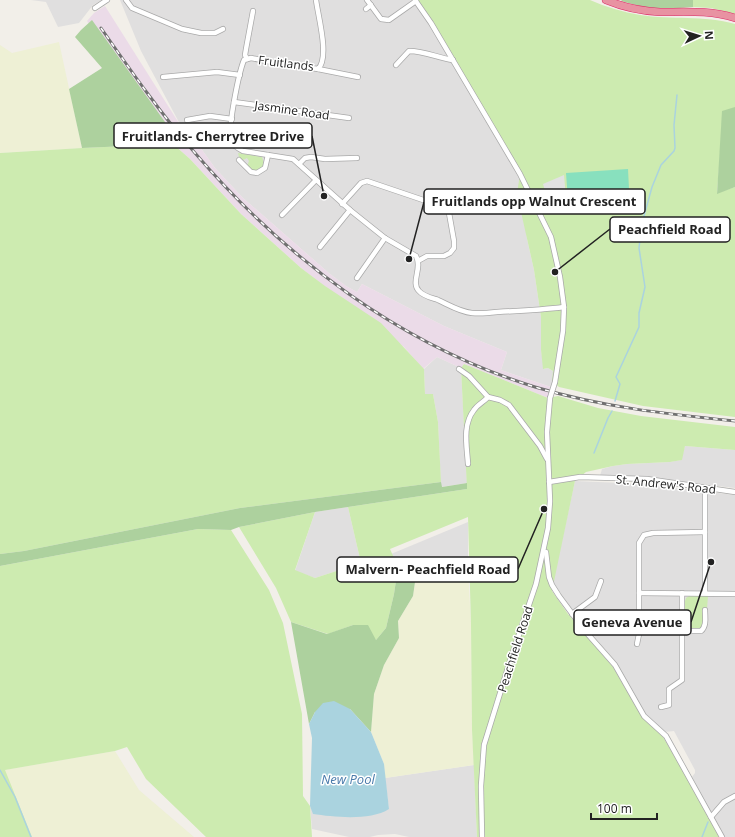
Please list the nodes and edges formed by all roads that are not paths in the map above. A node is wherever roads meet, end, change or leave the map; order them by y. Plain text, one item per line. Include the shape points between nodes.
1 (107, 0) edge
2 (126, 0) edge
3 (316, 0) edge
4 (366, 0) edge
5 (606, 0) edge
6 (415, 1) edge
7 (612, 2) edge
8 (371, 5) junction
9 (95, 8) dead end
10 (366, 9) dead end
11 (253, 11) dead end
12 (735, 18) edge
13 (223, 30) dead end
14 (247, 59) junction
15 (453, 60) junction
16 (396, 65) dead end
17 (318, 69) junction
18 (240, 75) junction
19 (163, 77) dead end
20 (358, 77) dead end
21 (234, 102) junction
22 (349, 118) dead end
23 (232, 119) junction
24 (187, 120) dead end
25 (268, 155) junction
26 (357, 158) dead end
27 (239, 160) dead end
28 (299, 164) junction
29 (316, 180) junction
30 (342, 204) junction
31 (350, 210) junction
32 (282, 215) dead end
33 (385, 238) junction
34 (320, 247) dead end
35 (418, 260) junction
36 (357, 278) dead end
37 (564, 307) junction
38 (459, 369) dead end
39 (488, 397) junction
40 (548, 461) junction
41 (468, 464) dead end
42 (549, 482) junction
43 (705, 488) junction
44 (735, 492) edge
45 (705, 532) junction
46 (546, 543) junction
47 (601, 581) dead end
48 (639, 593) junction
49 (682, 593) junction
50 (705, 593) junction
51 (735, 594) edge
52 (706, 610) dead end
53 (572, 614) junction
54 (682, 631) junction
55 (637, 644) dead end
56 (661, 707) dead end
57 (735, 796) edge
58 (711, 817) junction
59 (482, 837) edge
60 (722, 837) edge

1 - 9 street
2 - 13 street via 132,8 182,29 201,33
3 - 17 street, Fruitlands via 324,52
4 - 8 street
5 - 7 highway
6 - 8 street via 389,20 379,21
6 - 15 street, Peachfield Road
7 - 12 highway via 640,10 708,12
8 - 10 street
11 - 14 street via 245,56
14 - 17 street, Fruitlands
14 - 18 street, Fruitlands via 244,60
15 - 16 street via 425,52 409,51
15 - 37 street, Peachfield Road via 520,174 551,238
17 - 20 street
18 - 19 street via 217,72
18 - 21 street, Fruitlands
21 - 22 street, Jasmine Road
21 - 23 street, Fruitlands
23 - 24 street via 210,116
23 - 25 street, Fruitlands via 231,141 238,148
25 - 27 street via 265,168 257,173 251,172 245,162
25 - 28 street, Fruitlands via 293,159
26 - 28 street via 311,157 305,158
28 - 29 street, Fruitlands
29 - 30 street, Fruitlands
29 - 32 street
30 - 31 street, Fruitlands
30 - 35 street via 360,183 367,181 446,208 454,248 444,256 428,256
31 - 33 street, Fruitlands
31 - 34 street
33 - 35 street, Fruitlands via 416,256
33 - 36 street
35 - 37 street via 418,290 424,295 473,314
37 - 40 street, Peachfield Road, bridge via 563,331 550,398
38 - 39 street, Peachfield Road
39 - 40 street, Peachfield Road via 509,405 540,446
39 - 41 street via 468,419
40 - 42 street, Peachfield Road
42 - 43 street, St. Andrew's Road via 580,477 647,479
42 - 46 street, Peachfield Road
43 - 44 street, St. Andrew's Road
43 - 45 street
45 - 48 street via 653,532 644,535 639,543
45 - 50 street
46 - 53 street via 546,563 552,585
46 - 59 street, Peachfield Road via 536,584 484,745 481,786
47 - 53 street via 595,597
48 - 49 street
48 - 55 street
49 - 50 street
49 - 54 street
50 - 51 street
52 - 54 street via 704,629
53 - 58 street via 615,665 644,716 666,736
54 - 56 street via 682,680 669,689 669,705
57 - 58 street via 724,802
58 - 60 street

